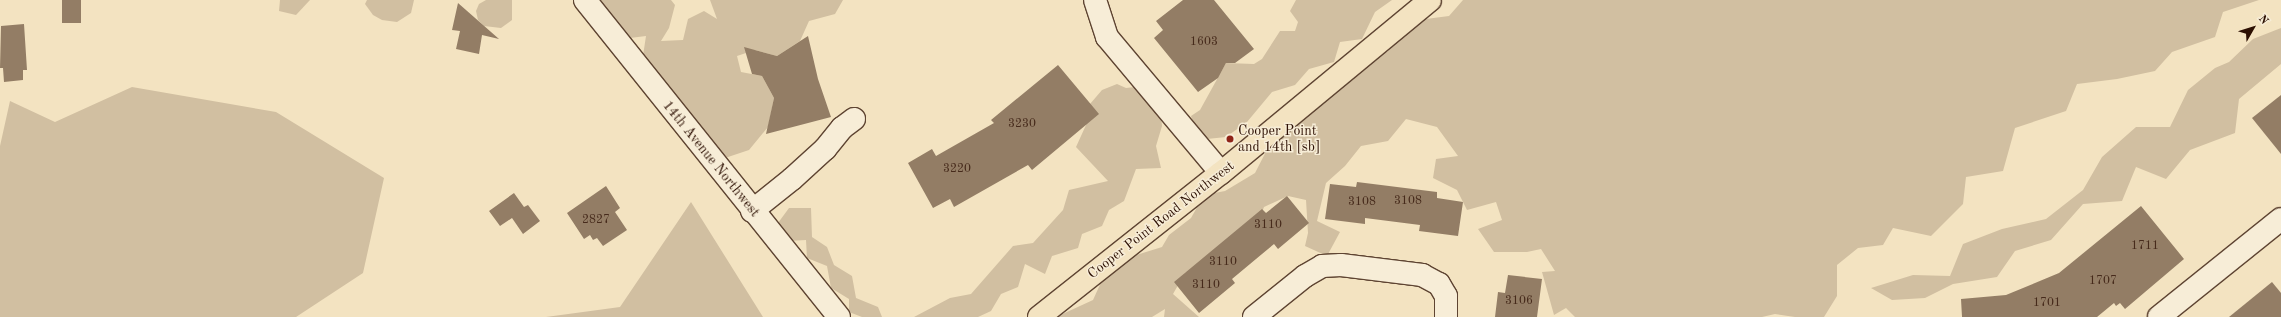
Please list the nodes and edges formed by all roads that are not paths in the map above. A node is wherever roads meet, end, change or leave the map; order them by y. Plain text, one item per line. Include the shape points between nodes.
1 (585, 0) edge
2 (1095, 0) edge
3 (1430, 0) edge
4 (854, 120) dead end
5 (1221, 173) junction
6 (752, 211) junction
7 (2281, 219) edge
8 (839, 317) edge
9 (1039, 317) edge
10 (1254, 317) edge
11 (1446, 317) edge
12 (2159, 317) edge

1 - 6 street, 14th Avenue Northwest
2 - 5 street via 1107,37
3 - 5 main road, Cooper Point Road Northwest
4 - 6 street via 842,128 825,149 792,179
5 - 9 main road, Cooper Point Road Northwest
6 - 8 street, 14th Avenue Northwest
7 - 12 street
10 - 11 street via 1305,276 1322,266 1341,265 1422,275 1439,284 1446,296

